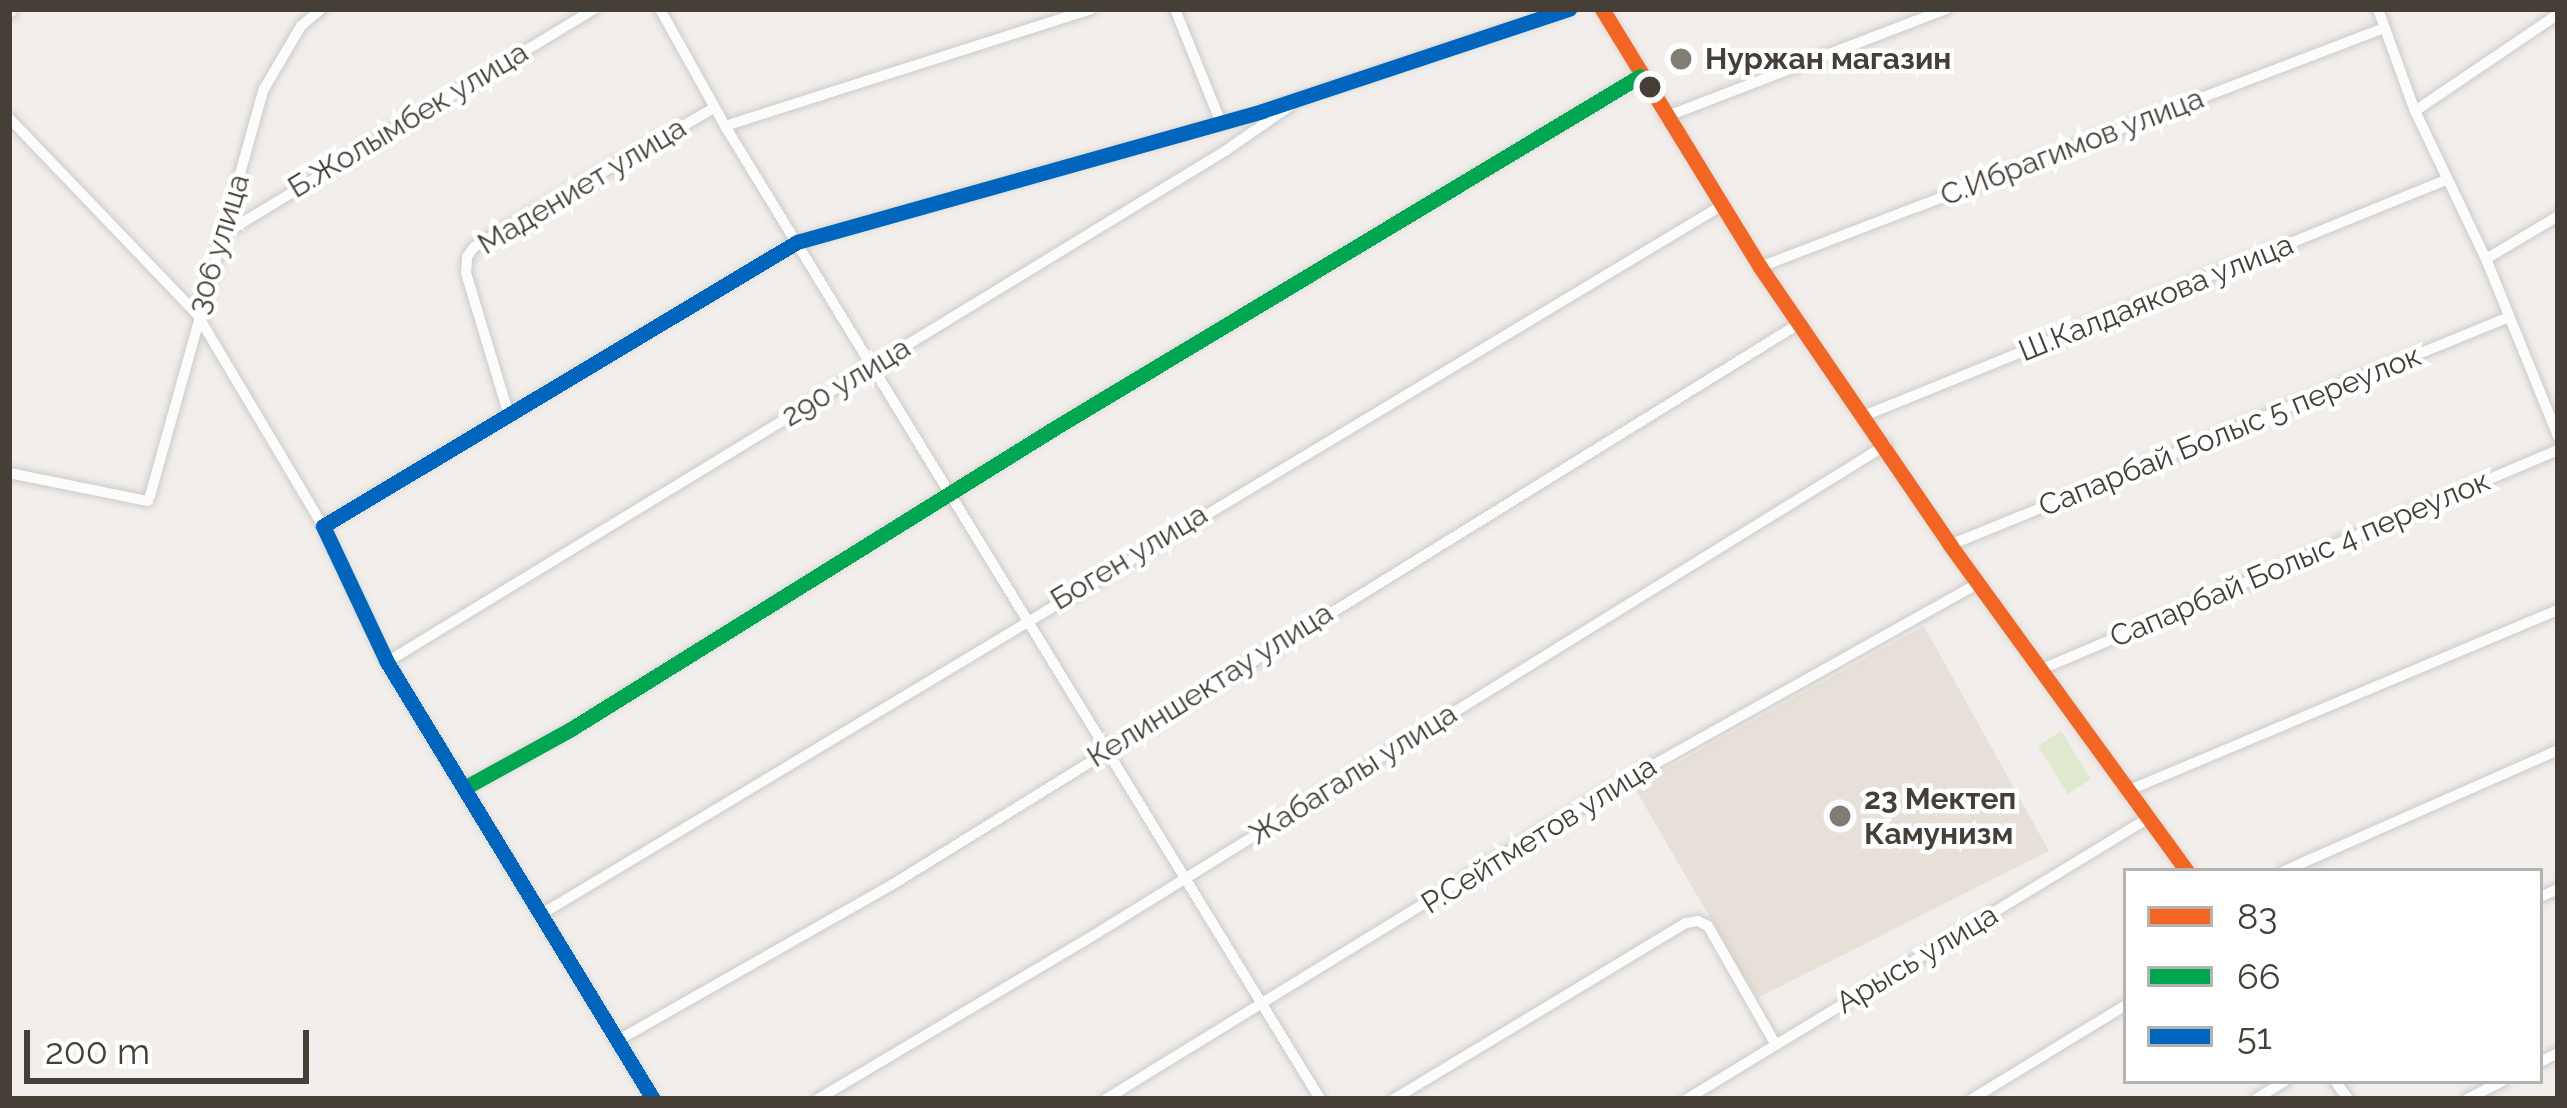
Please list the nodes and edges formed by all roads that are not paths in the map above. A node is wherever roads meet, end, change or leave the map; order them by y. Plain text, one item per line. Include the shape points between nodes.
1 (321, 9) edge
2 (594, 9) edge
3 (660, 9) edge
4 (1091, 9) edge
5 (1175, 9) edge
6 (1569, 9) edge
7 (1602, 9) edge
8 (1946, 9) edge
9 (2378, 9) edge
10 (2558, 14) edge
11 (2384, 28) junction
12 (1640, 76) junction
13 (1303, 98) junction
14 (713, 108) junction
15 (2415, 111) junction
16 (1665, 117) junction
17 (9, 118) edge
18 (1221, 123) junction
19 (724, 126) junction
20 (2446, 180) junction
21 (1721, 206) junction
22 (2558, 216) edge
23 (224, 234) junction
24 (797, 242) junction
25 (2486, 259) junction
26 (1760, 267) junction
27 (197, 314) junction
28 (2509, 317) junction
29 (1800, 323) junction
30 (873, 365) junction
31 (508, 412) junction
32 (2554, 413) edge
33 (1866, 415) junction
34 (2558, 436) edge
35 (1886, 445) junction
36 (2558, 450) edge
37 (9, 473) edge
38 (954, 494) junction
39 (323, 526) junction
40 (1950, 545) junction
41 (1979, 584) junction
42 (2558, 610) edge
43 (1030, 617) junction
44 (387, 662) junction
45 (2042, 669) junction
46 (2558, 750) edge
47 (1106, 751) junction
48 (466, 787) junction
49 (2128, 791) junction
50 (2147, 819) junction
51 (2185, 868) edge
52 (2291, 868) edge
53 (1187, 876) junction
54 (540, 914) junction
55 (1264, 1005) junction
56 (2123, 1007) edge
57 (617, 1041) junction
58 (1776, 1046) junction
59 (2497, 1084) edge
60 (653, 1099) edge
61 (818, 1099) edge
62 (1106, 1099) edge
63 (1320, 1099) edge
64 (1394, 1099) edge
65 (1687, 1099) edge
66 (1972, 1099) edge
67 (2467, 1099) edge

1 - 23 street, 306 улица via 301,26 264,89
2 - 23 street, Б.Жолымбек улица
3 - 14 street
4 - 19 street, Мадениет улица
5 - 18 street
6 - 13 street
7 - 12 street
8 - 16 street
9 - 11 street
10 - 15 street
11 - 15 street
11 - 26 street, С.Ибрагимов улица
12 - 16 street
12 - 38 street
13 - 18 street
13 - 30 street, 290 улица
14 - 19 street
14 - 31 street, Мадениет улица via 467,257
15 - 20 street
16 - 21 street
17 - 27 street
18 - 24 street
19 - 24 street
20 - 25 street
20 - 33 street, Ш.Калдаякова улица
21 - 26 street
21 - 43 street, Боген улица
22 - 25 street
23 - 27 street, 306 улица
24 - 30 street
24 - 31 street
25 - 28 street
26 - 29 street
27 - 37 street, 306 улица via 149,498
27 - 39 street
28 - 32 street
28 - 40 street, Сапарбай Болыс 5 переулок
29 - 33 street
29 - 47 street, Келиншектау улица
30 - 38 street
30 - 44 street, 290 улица
31 - 39 street
32 - 34 street
33 - 35 street
35 - 40 street
35 - 53 street, Жабагалы улица
36 - 45 street, Сапарбай Болыс 4 переулок
38 - 43 street
38 - 48 street
39 - 44 street
40 - 41 street
41 - 45 street
41 - 55 street, Р.Сейтметов улица via 1612,788
42 - 49 street
43 - 47 street
43 - 54 street, Боген улица
44 - 48 street
45 - 49 street
46 - 52 street
47 - 53 street
47 - 57 street, Келиншектау улица
48 - 54 street
49 - 50 street
50 - 51 street
50 - 58 street, Арысь улица
53 - 55 street
53 - 61 street, Жабагалы улица
54 - 57 street
55 - 62 street, Р.Сейтметов улица
55 - 63 street
56 - 66 street
57 - 60 street
58 - 64 street via 1698,921
58 - 65 street, Арысь улица
59 - 67 street

